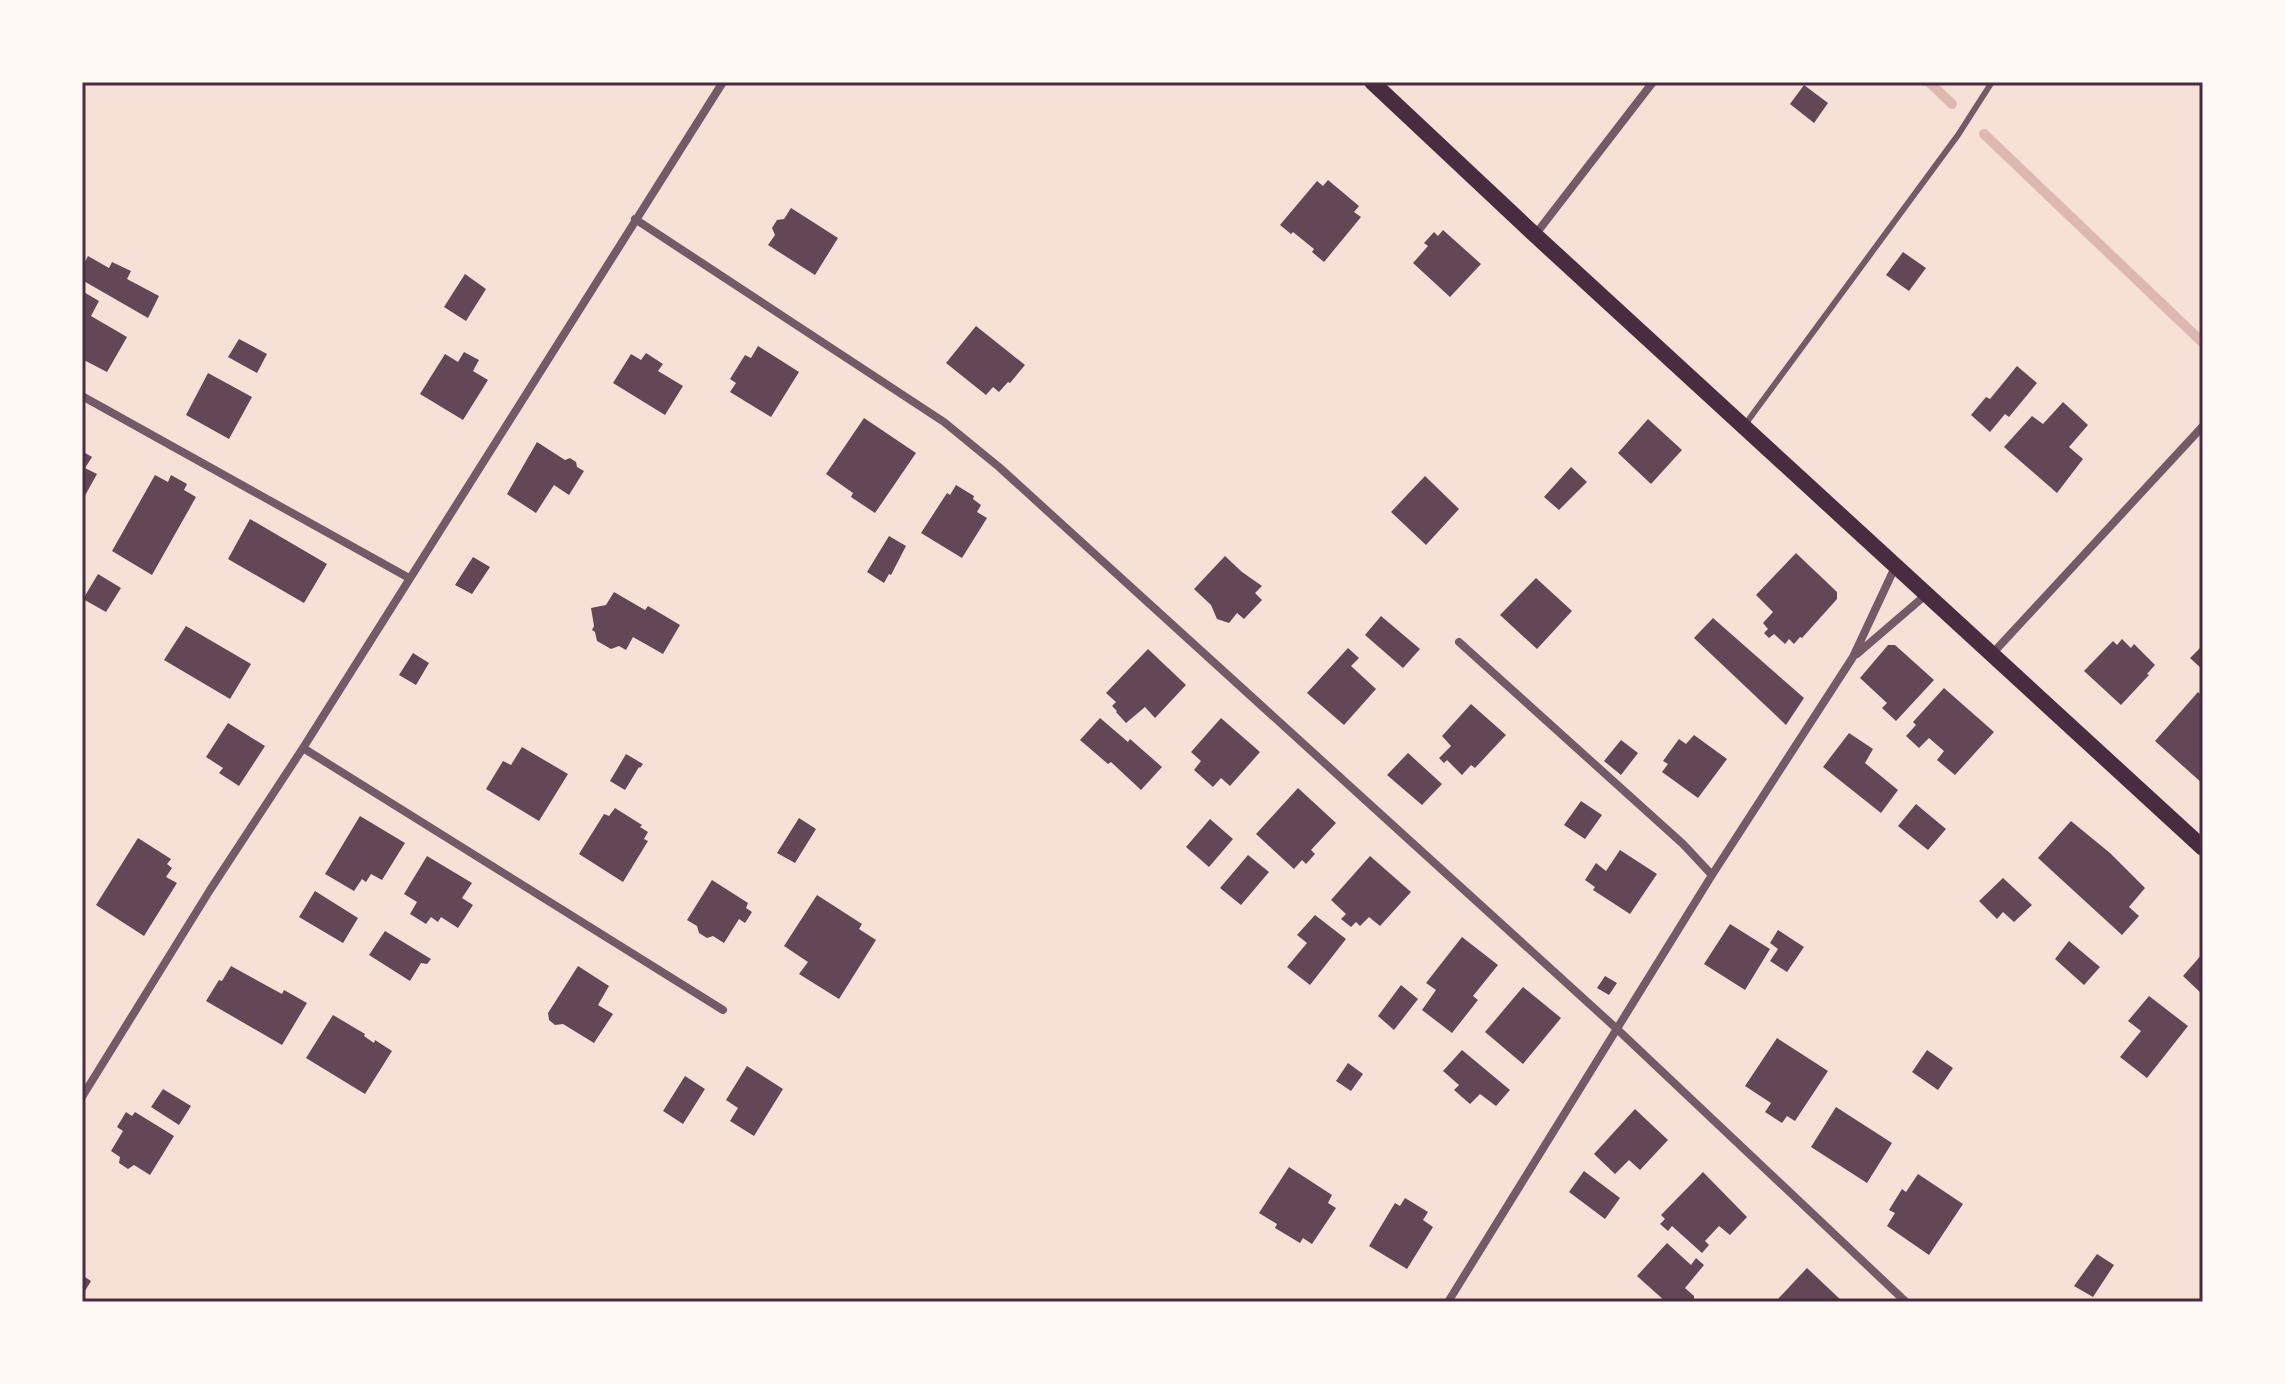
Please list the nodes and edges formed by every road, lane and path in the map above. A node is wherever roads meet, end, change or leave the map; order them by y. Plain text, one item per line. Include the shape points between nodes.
1 (723, 82) edge
2 (1372, 82) edge
3 (1653, 82) edge
4 (1992, 82) edge
5 (635, 219) junction
6 (1535, 235) junction
7 (82, 396) edge
8 (1744, 426) junction
9 (2203, 426) edge
10 (1896, 564) junction
11 (409, 578) junction
12 (1928, 593) junction
13 (1459, 642) dead end
14 (1992, 654) junction
15 (1853, 657) junction
16 (303, 748) junction
17 (2203, 848) edge
18 (1712, 875) junction
19 (723, 1010) dead end
20 (1617, 1029) junction
21 (82, 1097) edge
22 (1448, 1302) edge
23 (1906, 1302) edge

1 - 5 street
2 - 6 main road
3 - 6 street
4 - 8 lane
5 - 11 street
5 - 20 street via 862,366 999,467
6 - 8 main road
7 - 11 street
8 - 10 main road
9 - 14 street
10 - 12 main road
10 - 15 street
11 - 16 street
12 - 14 main road
12 - 15 street
13 - 18 street
14 - 17 main road
15 - 18 street
16 - 19 street
16 - 21 street
18 - 20 street
20 - 22 street
20 - 23 street

